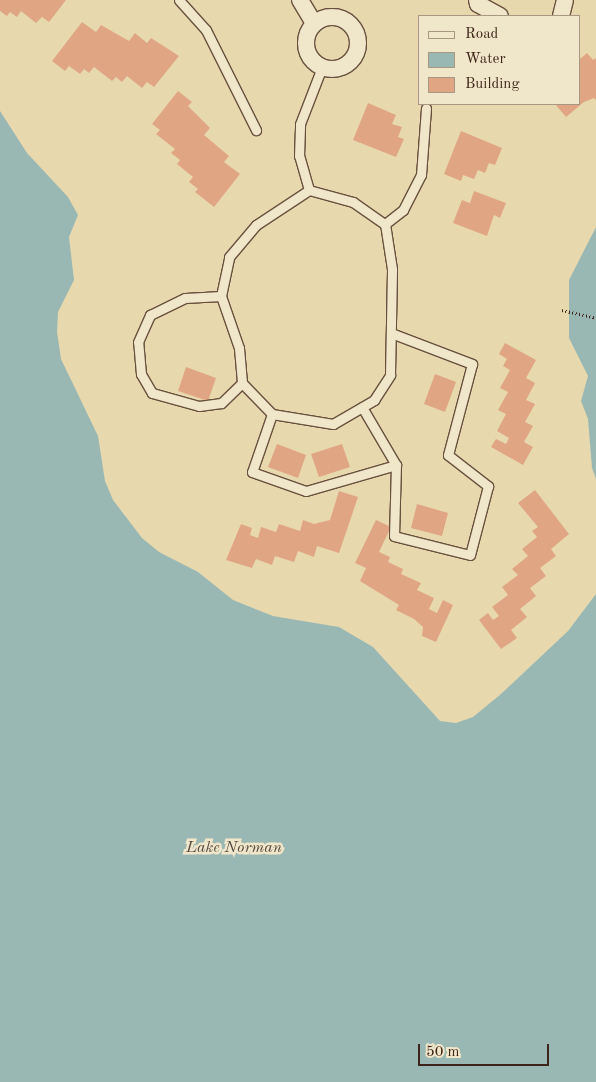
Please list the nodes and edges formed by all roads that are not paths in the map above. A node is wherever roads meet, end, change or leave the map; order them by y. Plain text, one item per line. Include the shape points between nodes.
1 (179, 0) edge
2 (300, 0) edge
3 (477, 0) edge
4 (564, 0) edge
5 (498, 15) edge
6 (561, 15) edge
7 (314, 23) junction
8 (322, 68) junction
9 (426, 108) dead end
10 (256, 130) dead end
11 (309, 190) junction
12 (385, 224) junction
13 (220, 296) junction
14 (391, 333) junction
15 (242, 383) junction
16 (362, 407) junction
17 (272, 414) junction
18 (396, 465) junction

1 - 10 lane via 206,30
2 - 7 street
3 - 5 street via 478,4
4 - 6 street
7 - 8 street via 306,46 308,55
7 - 8 street via 329,16 345,20 352,25 359,40 354,58 348,65 330,70
8 - 11 lane via 300,124 299,156
9 - 12 lane via 421,175 403,210
11 - 12 lane via 353,202
11 - 13 lane via 256,225 229,257
12 - 14 lane via 392,269
13 - 15 lane via 239,348
13 - 15 lane via 185,298 150,315 138,342 141,374 152,392 199,406 221,403
14 - 16 lane via 390,375 374,400
14 - 18 lane via 472,364 448,455 488,486 470,555 394,536
15 - 17 lane
16 - 17 lane via 333,424
16 - 18 lane
17 - 18 lane via 252,472 306,491

